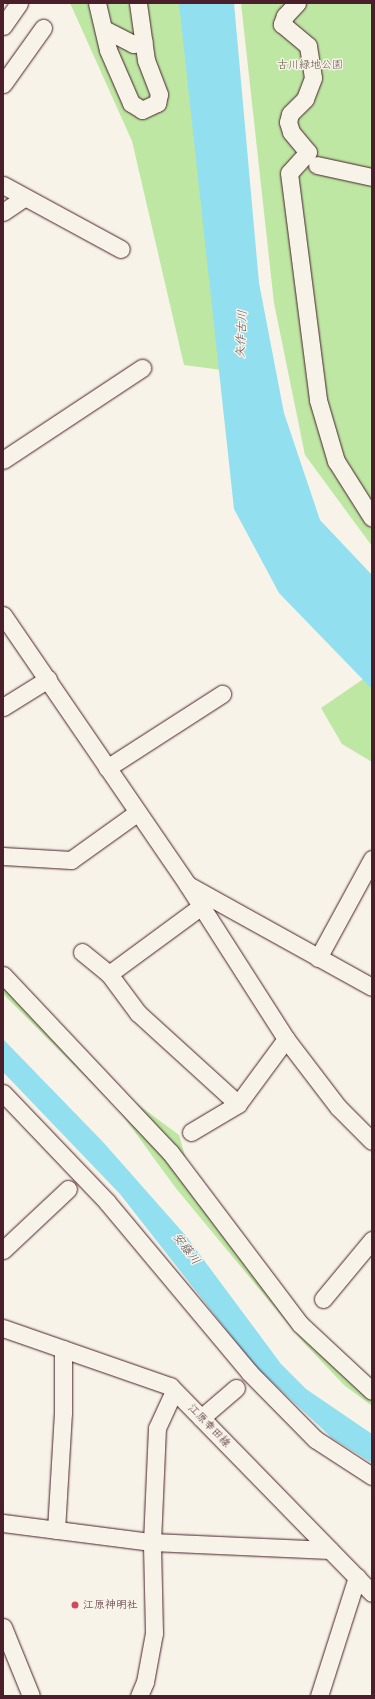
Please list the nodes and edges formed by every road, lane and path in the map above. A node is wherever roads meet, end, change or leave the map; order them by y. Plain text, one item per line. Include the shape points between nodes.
1 (97, 3) edge
2 (138, 3) edge
3 (298, 3) edge
4 (43, 28) dead end
5 (104, 29) junction
6 (144, 41) junction
7 (3, 84) edge
8 (317, 165) dead end
9 (372, 177) edge
10 (3, 185) edge
11 (24, 198) junction
12 (3, 212) edge
13 (121, 249) dead end
14 (142, 368) dead end
15 (3, 460) edge
16 (372, 518) edge
17 (3, 615) edge
18 (48, 679) junction
19 (222, 694) dead end
20 (3, 707) edge
21 (107, 768) junction
22 (138, 812) junction
23 (3, 856) edge
24 (372, 859) edge
25 (187, 884) junction
26 (199, 908) junction
27 (82, 952) dead end
28 (318, 958) junction
29 (109, 974) junction
30 (3, 975) edge
31 (372, 988) edge
32 (286, 1039) junction
33 (3, 1093) edge
34 (238, 1104) junction
35 (191, 1132) dead end
36 (372, 1142) edge
37 (68, 1188) dead end
38 (372, 1240) edge
39 (3, 1250) edge
40 (323, 1299) dead end
41 (3, 1328) edge
42 (63, 1349) junction
43 (236, 1388) dead end
44 (174, 1391) junction
45 (372, 1391) edge
46 (201, 1418) junction
47 (372, 1476) edge
48 (3, 1524) edge
49 (56, 1530) junction
50 (152, 1542) junction
51 (330, 1550) junction
52 (356, 1577) junction
53 (372, 1593) edge
54 (3, 1627) edge
55 (30, 1695) edge
56 (139, 1696) edge
57 (319, 1696) edge

1 - 5 street
2 - 6 street
3 - 16 street via 285,16 282,24 308,46 314,78 305,99 290,114 288,122 291,132 308,152 289,174 318,400 336,461
4 - 7 street
5 - 6 street via 133,44
5 - 6 street via 108,50 131,103 142,110 157,103 159,94 146,60
8 - 9 street
10 - 11 street
11 - 12 street
11 - 13 street
14 - 15 street
17 - 18 street
18 - 20 street
18 - 21 street
19 - 21 street
21 - 22 street
22 - 23 street via 71,860
22 - 25 street
24 - 28 street
25 - 26 street
25 - 28 street
26 - 29 street
26 - 32 street
27 - 29 street
28 - 31 street
29 - 34 street via 138,1014
30 - 45 street via 170,1152 300,1324
32 - 34 street
32 - 36 street via 338,1107
33 - 47 street via 107,1202 249,1372 315,1439
34 - 35 street
37 - 39 street
38 - 40 street
41 - 42 street, 江原幸田線
42 - 44 street, 江原幸田線
42 - 49 street via 63,1414
43 - 46 street
44 - 46 street, 江原幸田線
44 - 50 street via 157,1428
46 - 51 street, 江原幸田線
48 - 49 street
49 - 50 street
50 - 51 street
50 - 56 street via 154,1633 146,1682
51 - 52 street, 江原幸田線
52 - 53 street, 江原幸田線
52 - 57 street
54 - 55 street

